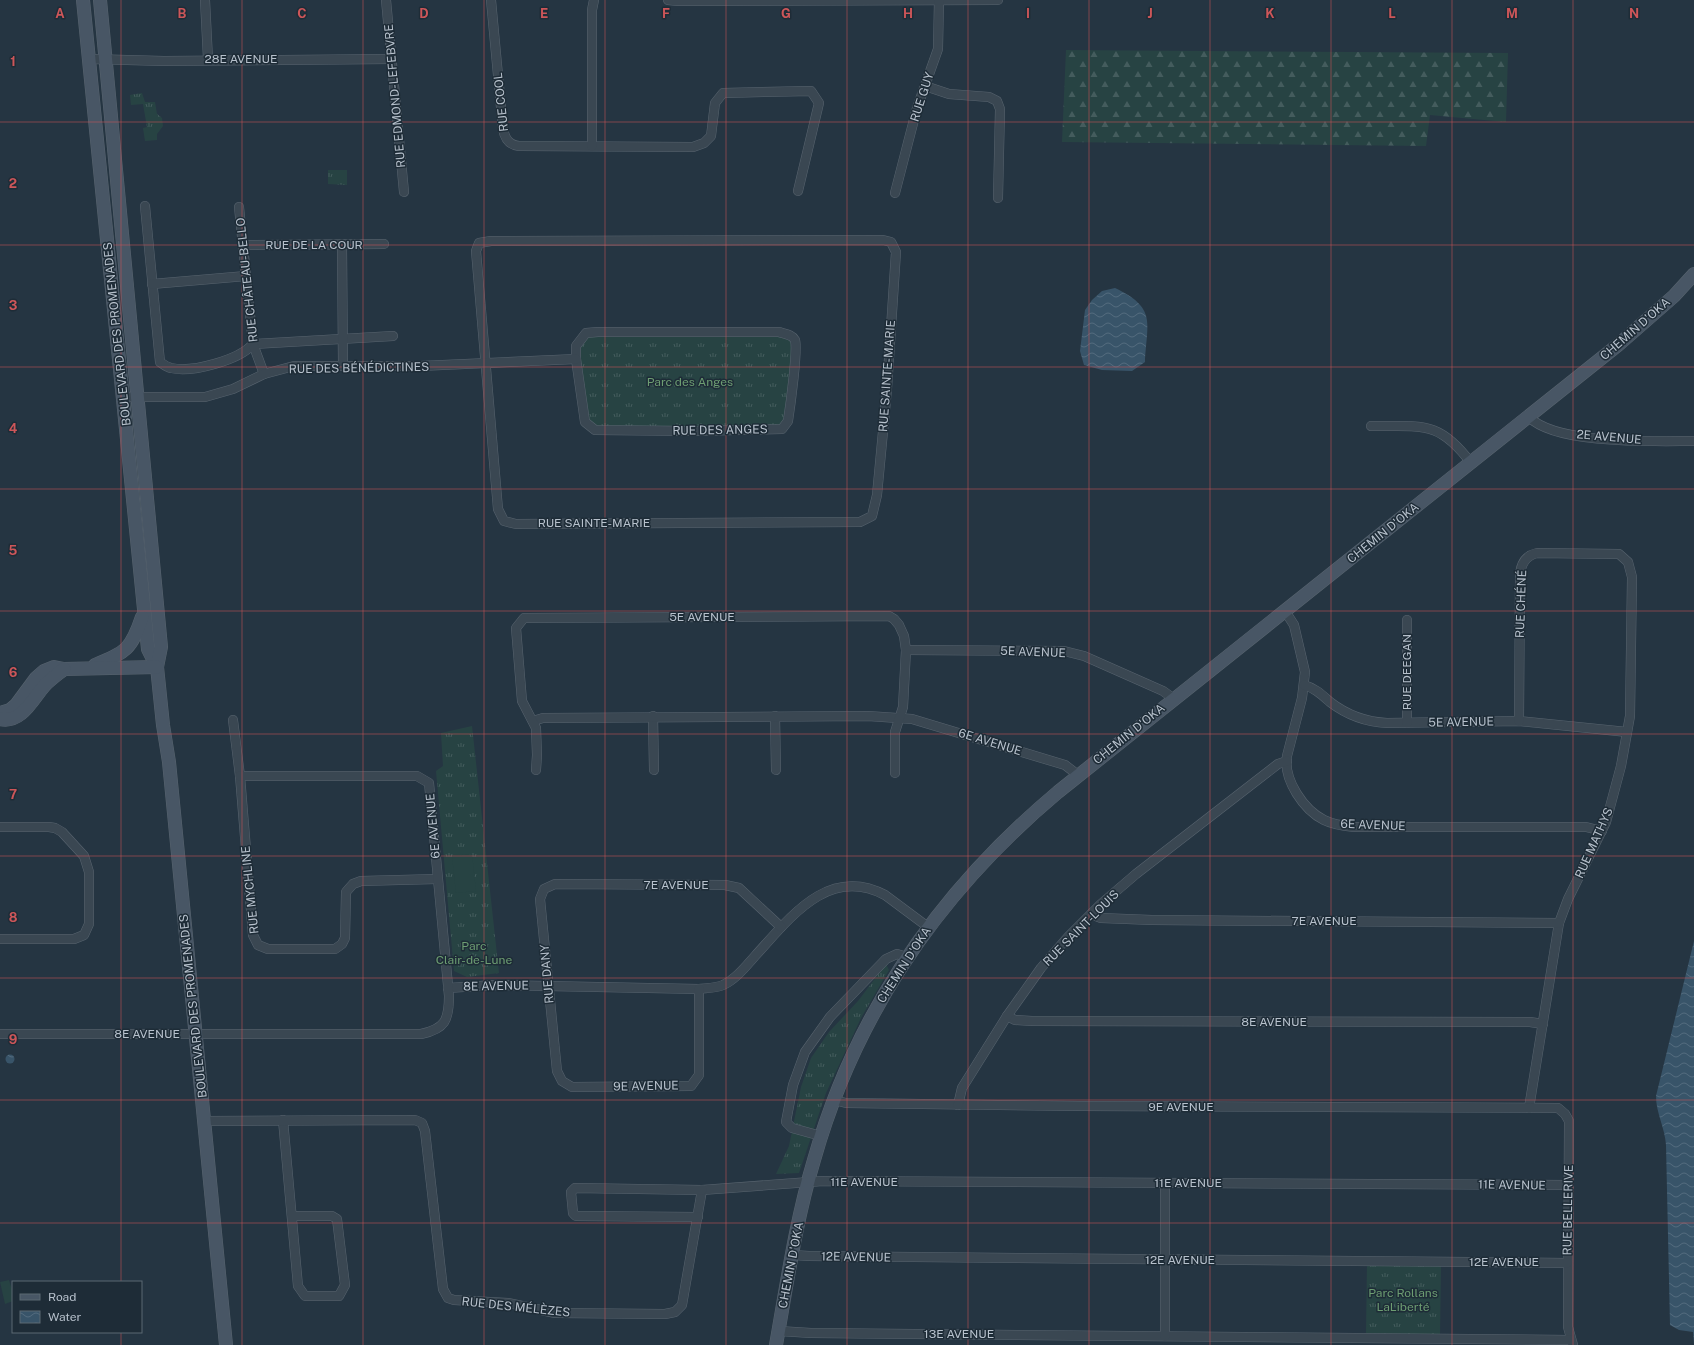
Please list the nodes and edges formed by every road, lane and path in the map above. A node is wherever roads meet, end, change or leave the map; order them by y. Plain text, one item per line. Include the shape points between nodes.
1 (83, 0) edge
2 (100, 0) edge
3 (205, 0) edge
4 (386, 0) edge
5 (491, 0) edge
6 (594, 0) edge
7 (668, 0) edge
8 (939, 0) edge
9 (998, 0) edge
10 (392, 58) junction
11 (90, 59) junction
12 (208, 59) junction
13 (106, 60) junction
14 (925, 86) junction
15 (592, 146) junction
16 (798, 191) dead end
17 (404, 192) dead end
18 (894, 193) dead end
19 (998, 198) dead end
20 (145, 206) dead end
21 (239, 207) dead end
22 (342, 244) junction
23 (384, 244) dead end
24 (243, 245) junction
25 (1694, 274) edge
26 (246, 276) junction
27 (152, 284) junction
28 (393, 336) dead end
29 (344, 339) junction
30 (253, 344) junction
31 (576, 359) junction
32 (486, 364) junction
33 (343, 365) junction
34 (264, 374) junction
35 (130, 397) junction
36 (1529, 417) junction
37 (1371, 426) dead end
38 (1694, 441) edge
39 (1471, 463) junction
40 (1619, 554) joint
41 (144, 611) junction
42 (1285, 611) junction
43 (1407, 620) dead end
44 (906, 650) junction
45 (157, 667) junction
46 (87, 668) junction
47 (64, 669) junction
48 (1304, 685) junction
49 (1174, 699) junction
50 (0, 713) edge
51 (653, 716) junction
52 (775, 716) junction
53 (899, 717) junction
54 (0, 719) edge
55 (233, 720) dead end
56 (533, 721) junction
57 (1519, 721) junction
58 (1407, 723) junction
59 (1627, 732) junction
60 (1287, 761) junction
61 (536, 770) dead end
62 (654, 770) dead end
63 (776, 770) dead end
64 (895, 773) dead end
65 (1078, 775) junction
66 (240, 776) junction
67 (0, 827) edge
68 (1602, 831) junction
69 (438, 878) junction
70 (555, 884) joint
71 (1092, 913) junction
72 (1559, 922) junction
73 (781, 927) junction
74 (928, 927) junction
75 (0, 939) edge
76 (907, 957) junction
77 (548, 986) junction
78 (448, 988) junction
79 (699, 989) junction
80 (1007, 1016) junction
81 (1543, 1024) junction
82 (0, 1034) edge
83 (196, 1034) junction
84 (557, 1071) joint
85 (834, 1100) junction
86 (958, 1105) junction
87 (1529, 1108) junction
88 (283, 1120) junction
89 (204, 1121) junction
90 (821, 1136) junction
91 (808, 1182) junction
92 (1165, 1183) junction
93 (1568, 1185) junction
94 (702, 1190) junction
95 (292, 1216) junction
96 (698, 1217) junction
97 (793, 1255) junction
98 (1165, 1260) junction
99 (1567, 1263) junction
100 (779, 1331) junction
101 (1165, 1336) junction
102 (1572, 1343) edge
103 (226, 1345) edge
104 (776, 1345) edge

1 - 11 street, BOULEVARD DES PROMENADES
2 - 13 street, BOULEVARD DES PROMENADES
3 - 12 street
4 - 10 street, RUE EDMOND-LEFEBVRE
5 - 15 street, RUE COOL via 503,124 507,141 519,146
6 - 15 street
7 - 8 street
8 - 9 street
8 - 14 street, RUE GUY via 938,49
10 - 12 street, 28E AVENUE
10 - 17 street, RUE EDMOND-LEFEBVRE
11 - 13 street, 28E AVENUE
11 - 35 street, BOULEVARD DES PROMENADES
12 - 13 street, 28E AVENUE
13 - 35 street, BOULEVARD DES PROMENADES
14 - 18 street, RUE GUY
14 - 19 street via 949,94 989,97 997,101 1000,109
15 - 16 street via 693,147 711,136 715,103 723,93 811,91 819,102
20 - 27 street
21 - 24 street, RUE CHÂTEAU-BELLO
22 - 23 street, RUE DE LA COUR
22 - 24 street, RUE DE LA COUR
22 - 29 street
24 - 26 street, RUE CHÂTEAU-BELLO
25 - 36 street, CHEMIN D'OKA via 1635,331
26 - 27 street
26 - 30 street, RUE CHÂTEAU-BELLO
27 - 30 street via 160,362 166,366 184,369 212,365 242,354
28 - 29 street
29 - 30 street
29 - 33 street
30 - 34 street, RUE CHÂTEAU-BELLO
31 - 31 street, RUE DES ANGES via 576,346 586,333 779,332 790,335 795,340 796,352 788,421 782,429 595,430 585,422
31 - 32 street, RUE DES BÉNÉDICTINES
32 - 32 street, RUE SAINTE-MARIE via 476,251 479,243 883,240 891,242 896,252 877,496 872,516 860,522 516,524 504,521 498,509
32 - 33 street, RUE DES BÉNÉDICTINES
33 - 34 street, RUE DES BÉNÉDICTINES via 294,366
34 - 35 street, RUE DES BÉNÉDICTINES via 233,389 209,396
35 - 41 street, BOULEVARD DES PROMENADES
35 - 45 street, BOULEVARD DES PROMENADES via 161,647
36 - 38 street, 2E AVENUE via 1546,428 1592,438
36 - 39 street, CHEMIN D'OKA
37 - 39 street via 1422,427 1436,430 1449,438
39 - 42 street, CHEMIN D'OKA
40 - 57 street, RUE CHÉNÉ via 1537,552 1523,563 1520,572
40 - 59 street, RUE MATHYS via 1628,562 1632,576 1630,704
41 - 45 street, BOULEVARD DES PROMENADES via 148,649
41 - 46 street via 137,634 130,646 117,656
42 - 48 street, 6E AVENUE via 1295,629 1304,664
42 - 49 street, CHEMIN D'OKA
43 - 58 street, RUE DEEGAN
44 - 49 street, 5E AVENUE via 1064,651 1084,656 1156,688
44 - 53 street, 5E AVENUE via 903,707
44 - 56 street, 5E AVENUE via 899,624 889,616 524,618 516,628 522,702
45 - 46 street
45 - 83 street, BOULEVARD DES PROMENADES
46 - 47 street
47 - 50 street via 54,667 44,670 16,705
47 - 54 street via 45,684 22,713 9,720
48 - 58 street, 5E AVENUE via 1357,718 1378,723
48 - 60 street, 6E AVENUE
49 - 65 street, CHEMIN D'OKA
51 - 52 street, 6E AVENUE
51 - 56 street, 6E AVENUE via 543,718
51 - 62 street
52 - 53 street, 6E AVENUE
52 - 63 street
53 - 64 street via 895,732
53 - 65 street, 6E AVENUE via 912,718 1065,765
55 - 66 street, RUE MYCHLINE
56 - 61 street via 536,728
57 - 58 street, 5E AVENUE
57 - 59 street, 5E AVENUE
59 - 68 street, RUE MATHYS via 1618,783
60 - 68 street, 6E AVENUE via 1291,780 1304,803 1320,818 1339,825 1586,826
60 - 71 street, RUE SAINT-LOUIS via 1278,764 1136,874
65 - 74 street, CHEMIN D'OKA via 1009,835 962,885
66 - 69 street, 6E AVENUE via 417,776 429,783
66 - 69 street, RUE MYCHLINE via 253,935 258,945 268,949 335,949 345,938 346,892 353,884 361,881
67 - 75 street via 49,827 62,832 84,856 89,872 89,924 84,935 74,939
68 - 72 street, RUE MATHYS
69 - 78 street, 6E AVENUE
70 - 73 street, 7E AVENUE via 725,885 739,888
70 - 77 street, RUE DANY via 544,889 540,899
71 - 72 street, 7E AVENUE via 1098,918 1152,920
71 - 80 street, RUE SAINT-LOUIS via 1041,968
72 - 81 street, RUE MATHYS
73 - 74 street, 8E AVENUE via 800,908 822,893 837,887 866,886 885,895
73 - 79 street, 8E AVENUE via 738,974 723,985
74 - 76 street, CHEMIN D'OKA
76 - 85 street, CHEMIN D'OKA via 865,1030
76 - 90 street via 896,954 886,959 843,1002 805,1052 793,1085 786,1122 792,1128
77 - 78 street, 8E AVENUE via 485,985
77 - 79 street, 8E AVENUE
77 - 84 street, RUE DANY
78 - 83 street, 8E AVENUE via 448,1016 434,1032
79 - 84 street, 9E AVENUE via 699,1075 691,1086 572,1087 562,1081
80 - 81 street, 8E AVENUE via 1015,1020 1032,1022
80 - 86 street, RUE SAINT-LOUIS via 962,1088
81 - 87 street, RUE MATHYS
82 - 83 street, 8E AVENUE
83 - 89 street, BOULEVARD DES PROMENADES
85 - 86 street, 9E AVENUE via 846,1103
85 - 90 street, CHEMIN D'OKA
86 - 87 street, 9E AVENUE
87 - 93 street, RUE BELLERIVE via 1558,1108 1568,1118
88 - 89 street, RUE DES MÉLÈZES
88 - 95 street
88 - 96 street, RUE DES MÉLÈZES via 415,1120 422,1123 425,1131 442,1289 448,1298 454,1300 508,1303 555,1313 675,1312 682,1305
89 - 103 street, BOULEVARD DES PROMENADES
90 - 91 street, CHEMIN D'OKA
91 - 92 street, 11E AVENUE
91 - 94 street
91 - 97 street, CHEMIN D'OKA
92 - 93 street, 11E AVENUE
92 - 98 street
93 - 99 street, RUE BELLERIVE
94 - 96 street, RUE DES MÉLÈZES
94 - 96 street via 575,1188 572,1192 573,1213 576,1216
95 - 95 street via 298,1286 305,1296 339,1296 345,1285 337,1219 332,1216
97 - 98 street, 12E AVENUE
97 - 100 street, CHEMIN D'OKA
98 - 99 street, 12E AVENUE
98 - 101 street
99 - 102 street, RUE BELLERIVE via 1568,1327
100 - 101 street, 13E AVENUE
100 - 104 street, CHEMIN D'OKA
101 - 102 street, 13E AVENUE

